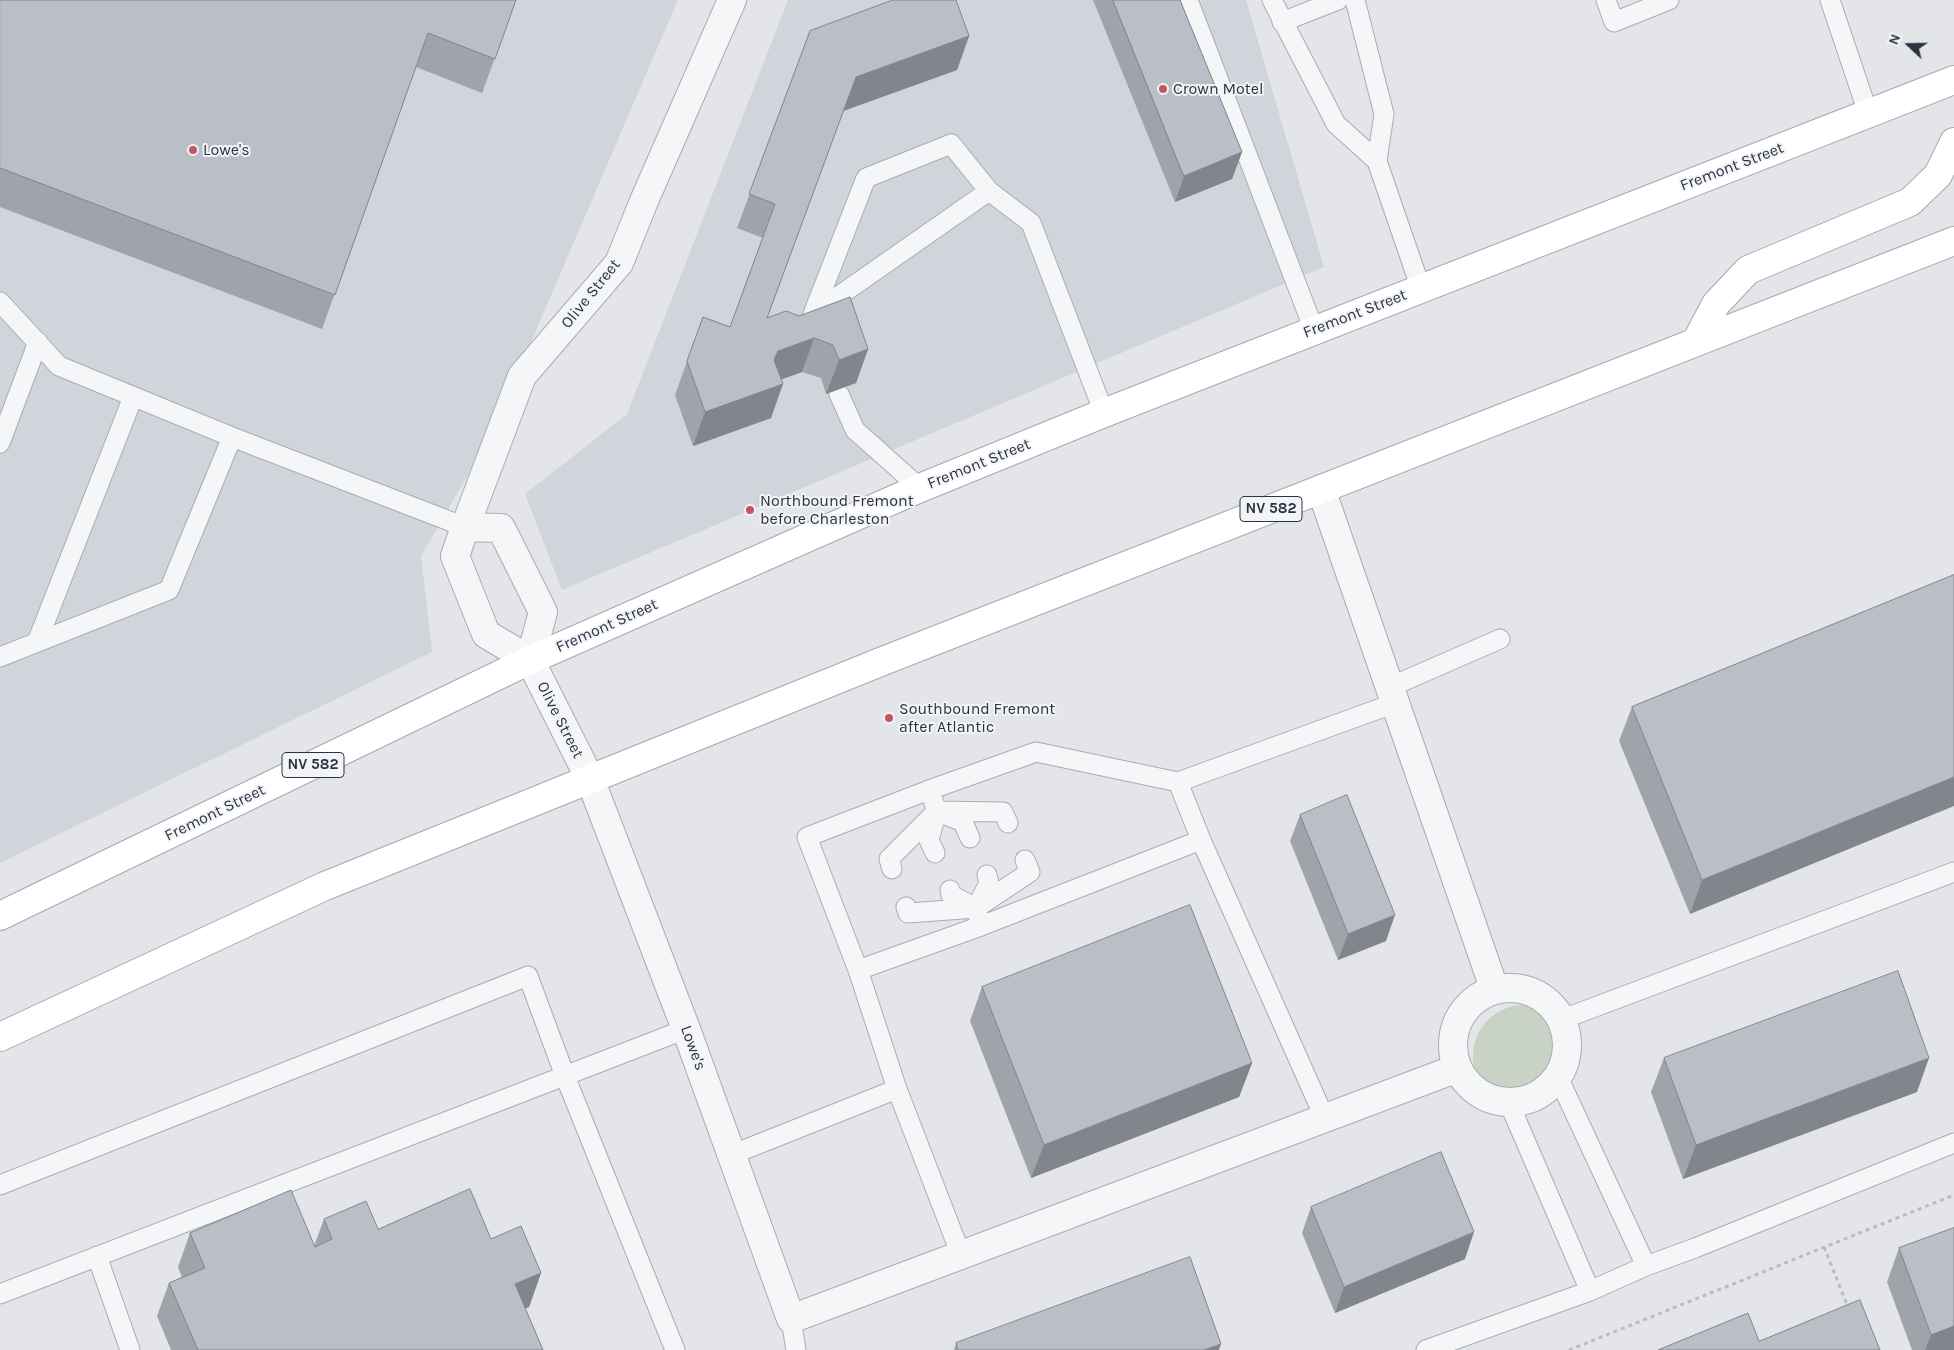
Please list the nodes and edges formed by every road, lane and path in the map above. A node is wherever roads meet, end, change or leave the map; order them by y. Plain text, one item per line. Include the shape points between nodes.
1 (732, 0) edge
2 (1188, 0) edge
3 (1272, 0) edge
4 (1338, 0) edge
5 (1355, 0) edge
6 (1606, 0) edge
7 (1669, 0) edge
8 (1830, 0) edge
9 (1282, 22) junction
10 (1954, 80) edge
11 (1868, 113) junction
12 (1954, 142) edge
13 (1377, 161) junction
14 (989, 191) junction
15 (1954, 241) edge
16 (1421, 288) junction
17 (0, 302) edge
18 (1314, 330) junction
19 (38, 342) junction
20 (1696, 342) junction
21 (839, 394) edge
22 (133, 397) junction
23 (1104, 413) junction
24 (232, 437) junction
25 (0, 443) edge
26 (920, 488) junction
27 (1321, 489) junction
28 (465, 527) junction
29 (1500, 639) dead end
30 (37, 642) junction
31 (0, 657) edge
32 (530, 660) junction
33 (1393, 695) junction
34 (590, 779) junction
35 (1178, 782) junction
36 (929, 790) junction
37 (937, 811) junction
38 (1008, 823) dead end
39 (970, 838) dead end
40 (1201, 840) junction
41 (935, 853) dead end
42 (1025, 860) dead end
43 (892, 869) dead end
44 (1954, 872) edge
45 (986, 875) dead end
46 (950, 890) dead end
47 (906, 907) dead end
48 (0, 916) edge
49 (979, 917) junction
50 (858, 970) junction
51 (1494, 988) junction
52 (1563, 1019) junction
53 (686, 1029) junction
54 (0, 1037) edge
55 (1458, 1068) junction
56 (565, 1076) junction
57 (1558, 1077) junction
58 (897, 1089) junction
59 (1508, 1102) junction
60 (1325, 1119) junction
61 (1954, 1143) edge
62 (731, 1155) junction
63 (0, 1185) edge
64 (1954, 1195) edge
65 (1824, 1247) junction
66 (961, 1255) junction
67 (97, 1256) junction
68 (1646, 1266) junction
69 (1590, 1291) junction
70 (0, 1294) edge
71 (1850, 1314) edge
72 (791, 1319) junction
73 (130, 1350) edge
74 (675, 1350) edge
75 (796, 1350) edge
76 (1426, 1350) edge
77 (1568, 1350) edge

1 - 28 street, Olive Street via 619,264 522,376
2 - 18 lane
3 - 9 lane
4 - 9 lane
5 - 13 lane via 1384,114
6 - 7 lane via 1614,22
8 - 11 lane
9 - 13 lane via 1336,124
10 - 11 main road, Fremont Street / NV 582
11 - 16 main road, Fremont Street / NV 582
12 - 20 main road via 1938,175 1910,202 1748,270 1716,304
13 - 16 lane
14 - 14 lane via 814,322 866,178 951,144
14 - 23 lane via 1030,223
15 - 20 main road, NV 582
16 - 18 main road, Fremont Street / NV 582
17 - 19 lane
18 - 23 main road, Fremont Street / NV 582
19 - 22 lane via 59,366
19 - 25 lane
20 - 27 main road, NV 582
21 - 26 lane via 854,430
22 - 24 lane
22 - 30 lane
23 - 26 main road, Fremont Street / NV 582
24 - 28 lane
24 - 30 lane via 169,590
26 - 32 main road, Fremont Street / NV 582
27 - 33 street
27 - 34 main road, NV 582
28 - 32 street, Olive Street via 455,556 486,634
28 - 32 street via 501,528 543,612
29 - 33 lane
30 - 31 lane
32 - 34 street, Olive Street
32 - 48 main road, Fremont Street / NV 582
33 - 35 lane
33 - 51 street
34 - 53 street, Lowe's
34 - 54 main road, NV 582 via 325,886
35 - 36 lane via 1036,752
35 - 40 lane
36 - 37 lane
36 - 50 lane via 808,837
37 - 38 lane via 1003,812
37 - 39 lane via 963,822
37 - 41 lane via 929,840
37 - 43 lane via 889,859
40 - 49 lane
40 - 60 lane
42 - 49 lane via 1030,872
44 - 52 lane
45 - 49 lane via 989,883
46 - 49 lane via 951,895
47 - 49 lane via 908,913
49 - 50 lane
50 - 58 lane
51 - 52 street via 1514,986 1534,991
51 - 55 street via 1476,997 1462,1012 1454,1028 1452,1045
52 - 57 street via 1568,1038 1567,1058
53 - 56 lane
53 - 62 street, Lowe's
55 - 59 street via 1475,1092 1491,1100
55 - 60 street
56 - 63 lane via 528,976
56 - 67 lane
56 - 74 lane
57 - 59 street via 1544,1091 1526,1100
57 - 68 lane
58 - 62 lane
58 - 66 lane
59 - 69 lane
60 - 66 street
61 - 68 lane
62 - 72 street, Lowe's
64 - 65 path
65 - 71 path
65 - 77 path
66 - 72 street
67 - 70 lane
67 - 73 lane
68 - 69 lane
69 - 76 lane
72 - 75 lane

